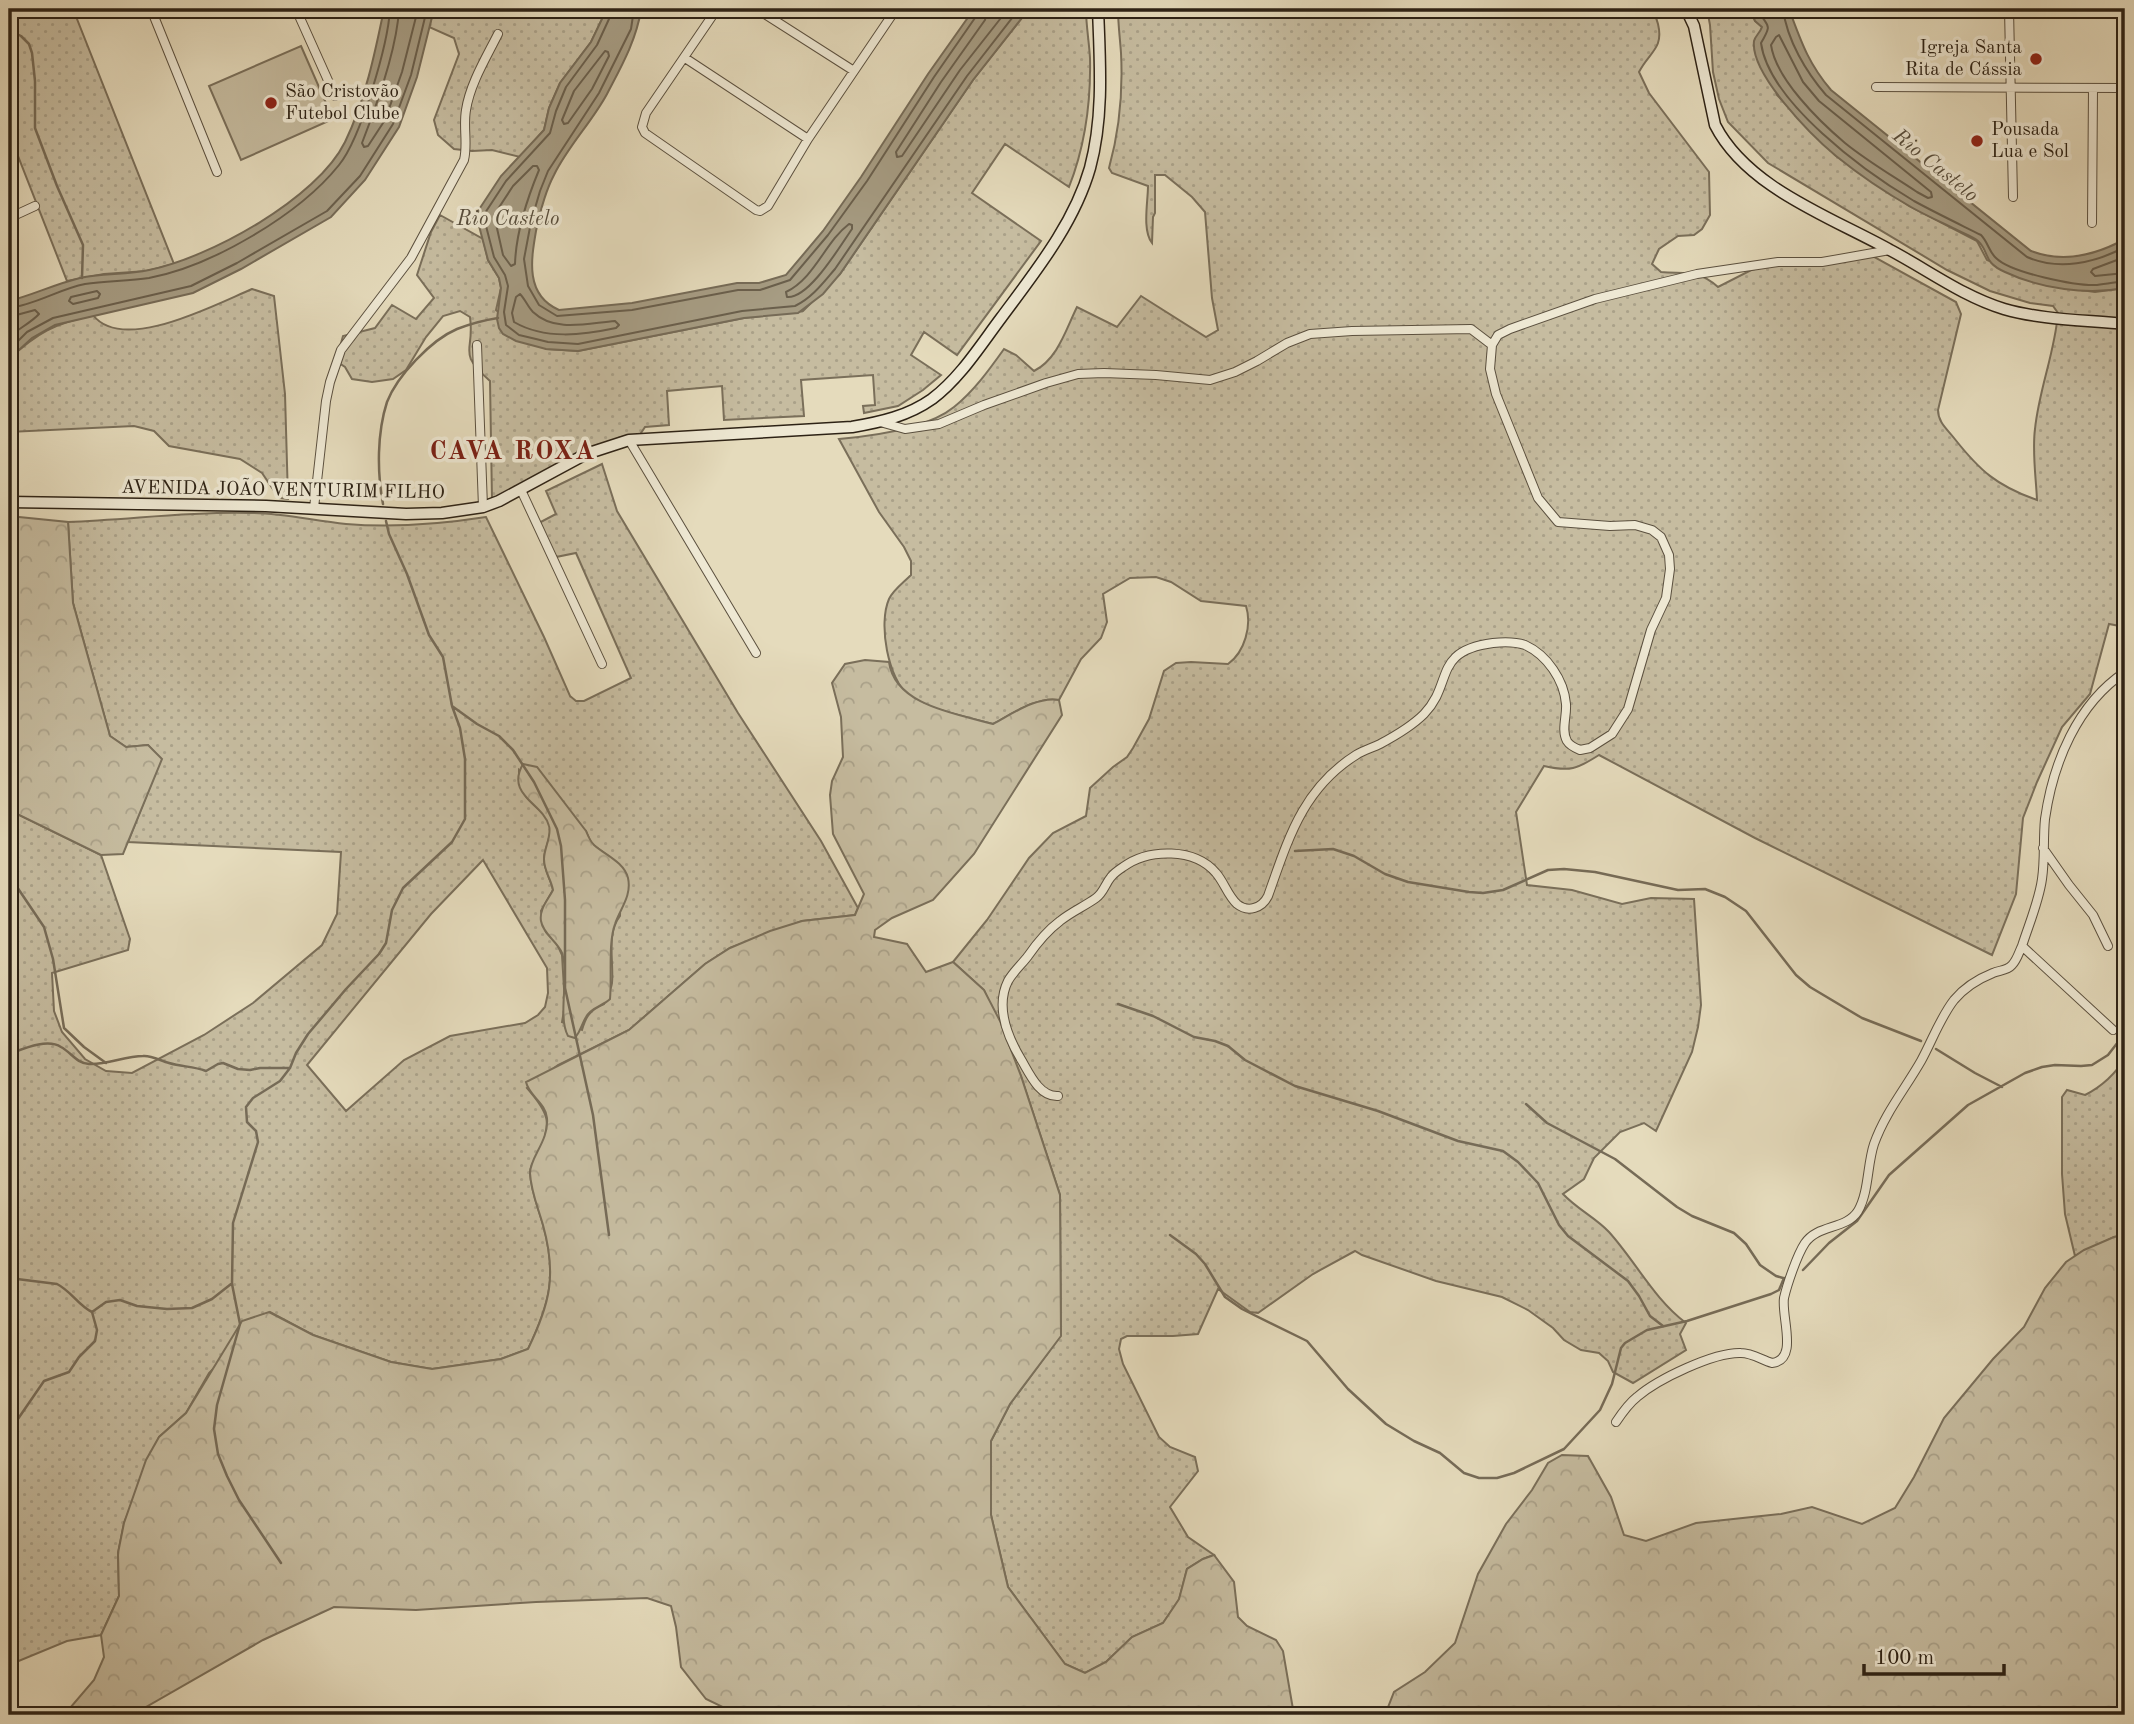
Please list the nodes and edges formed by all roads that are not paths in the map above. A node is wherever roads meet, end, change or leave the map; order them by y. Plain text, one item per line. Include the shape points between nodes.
1 (151, 9) edge
2 (296, 9) edge
3 (717, 9) edge
4 (757, 9) edge
5 (896, 9) edge
6 (1098, 9) edge
7 (1686, 9) edge
8 (2009, 9) edge
9 (498, 34) dead end
10 (685, 58) junction
11 (854, 71) junction
12 (1877, 88) dead end
13 (2010, 88) junction
14 (2093, 88) junction
15 (2125, 88) edge
16 (335, 96) dead end
17 (808, 139) junction
18 (217, 172) dead end
19 (2013, 197) dead end
20 (35, 206) dead end
21 (9, 215) edge
22 (2092, 223) dead end
23 (1891, 250) junction
24 (2125, 324) edge
25 (478, 345) dead end
26 (1492, 345) junction
27 (880, 422) junction
28 (629, 440) junction
29 (521, 490) junction
30 (9, 502) edge
31 (483, 507) junction
32 (314, 508) junction
33 (756, 653) dead end
34 (602, 664) dead end
35 (2125, 672) edge
36 (2043, 848) junction
37 (2022, 946) junction
38 (2108, 946) dead end
39 (2113, 1030) dead end
40 (1058, 1096) dead end
41 (1616, 1422) dead end

1 - 18 street
2 - 16 street
3 - 10 street
4 - 11 street
5 - 11 street
6 - 27 street, AVENIDA JOÃO VENTURIM FILHO via 1100,103 1094,146 1067,223 946,388 919,407
7 - 23 street via 1723,140 1772,187
8 - 13 street
9 - 32 street via 467,104 464,160 411,258 341,350 326,401
10 - 17 street
10 - 17 street via 646,113 642,122 645,132 756,211 764,209
11 - 17 street
12 - 13 street
13 - 14 street
13 - 19 street
14 - 15 street
14 - 22 street
20 - 21 street
23 - 24 street via 1974,298 2006,310
23 - 26 street via 1822,262 1718,270 1639,287 1510,328
25 - 31 street
26 - 27 street via 1471,329 1310,334 1210,380 1156,374 1078,374 939,424 905,429
26 - 40 street via 1490,369 1496,394 1538,498 1549,513 1558,522 1635,525 1652,530 1661,537 1669,555 1666,598 1651,630 1628,709 1600,743 1574,748 1567,742 1566,704 1553,669 1524,644 1483,645 1453,659 1433,703 1414,722 1345,762 1311,797 1296,820 1261,905 1238,905 1216,872 1194,858 1153,854 1125,866 1099,896 1044,936 1008,981 1004,993 1003,1011 1013,1046 1042,1090
27 - 28 street, AVENIDA JOÃO VENTURIM FILHO
28 - 29 street, AVENIDA JOÃO VENTURIM FILHO via 586,454
28 - 33 street
29 - 31 street, AVENIDA JOÃO VENTURIM FILHO
29 - 34 street
30 - 32 street, AVENIDA JOÃO VENTURIM FILHO
31 - 32 street, AVENIDA JOÃO VENTURIM FILHO via 426,514
35 - 36 street via 2107,684 2083,713 2057,766
36 - 37 street via 2042,878
36 - 38 street via 2093,915
37 - 39 street
37 - 41 street via 2012,965 1990,974 1955,999 1884,1119 1852,1219 1818,1231 1804,1245 1784,1298 1788,1345 1782,1360 1772,1363 1741,1353 1697,1363 1641,1393

